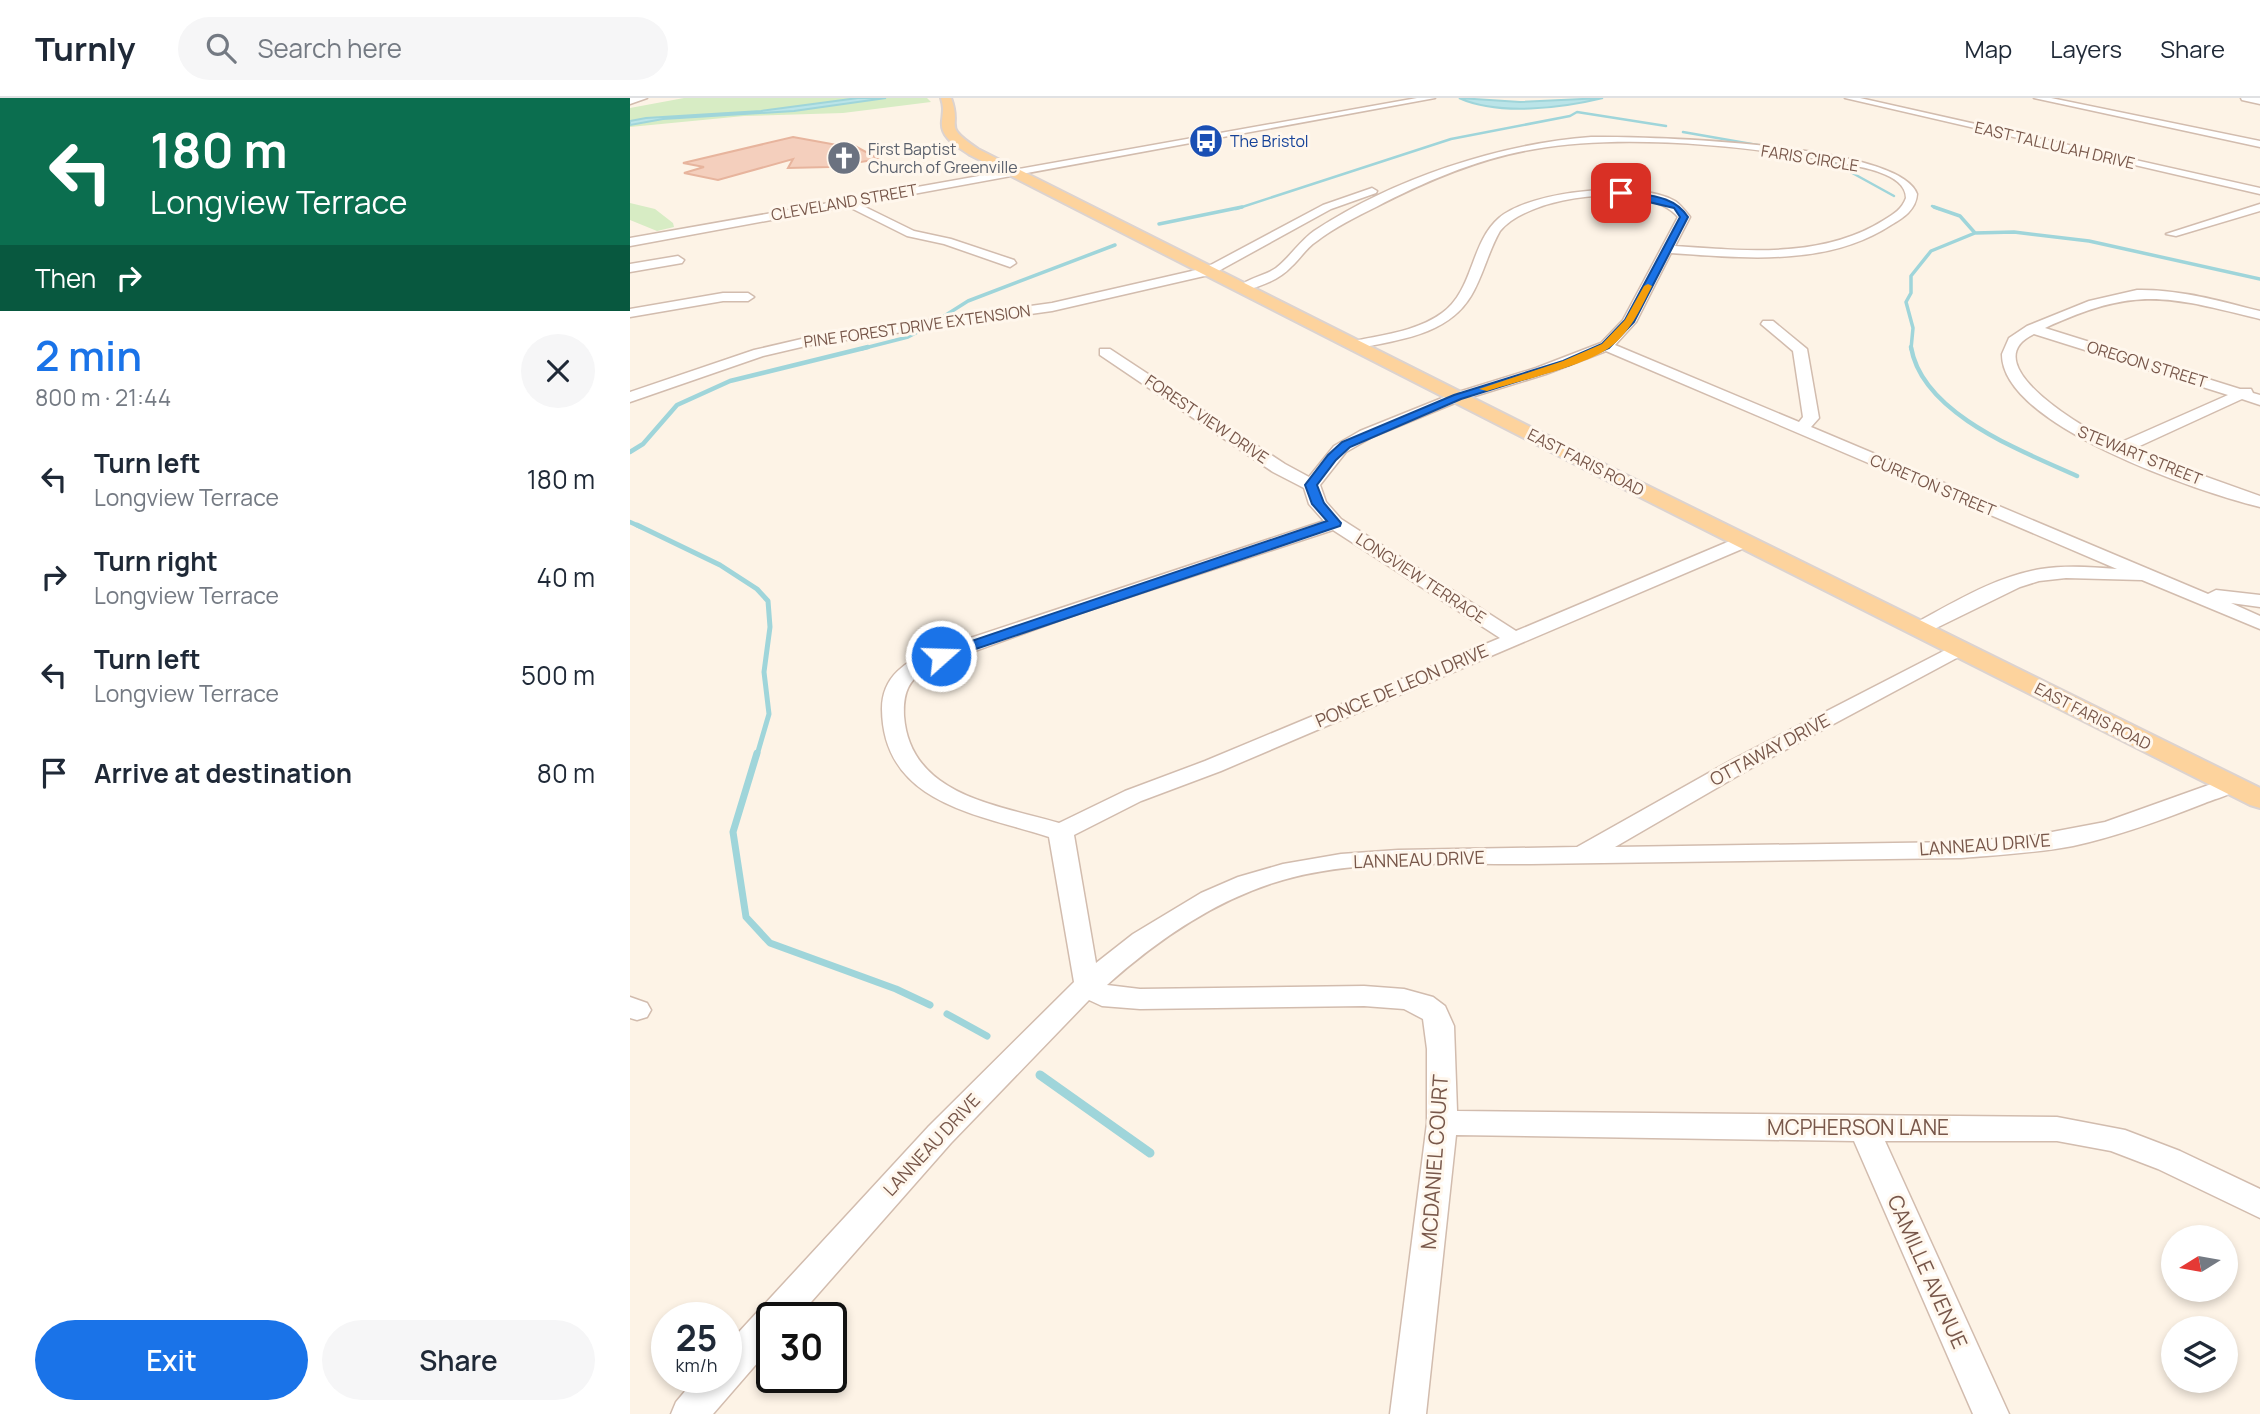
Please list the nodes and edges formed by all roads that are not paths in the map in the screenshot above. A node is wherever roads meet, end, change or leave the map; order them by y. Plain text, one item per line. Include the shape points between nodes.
1 (643, 98) edge
2 (946, 98) edge
3 (1431, 98) edge
4 (1849, 98) edge
5 (1904, 98) edge
6 (2038, 98) edge
7 (2245, 98) edge
8 (630, 101) edge
9 (2260, 101) edge
10 (1875, 104) junction
11 (2260, 144) edge
12 (1476, 161) junction
13 (1016, 171) junction
14 (2260, 191) edge
15 (845, 201) junction
16 (2260, 207) edge
17 (2172, 234) dead end
18 (630, 242) edge
19 (1667, 250) junction
20 (678, 260) dead end
21 (1010, 263) dead end
22 (630, 268) edge
23 (1209, 271) junction
24 (1244, 287) junction
25 (748, 297) dead end
26 (630, 313) edge
27 (2260, 315) edge
28 (1768, 324) dead end
29 (2033, 329) junction
30 (1354, 345) junction
31 (1606, 346) junction
32 (1105, 352) dead end
33 (2260, 385) edge
34 (2241, 394) junction
35 (630, 397) edge
36 (1457, 397) junction
37 (2260, 400) edge
38 (1801, 429) junction
39 (2119, 450) junction
40 (1311, 485) junction
41 (2260, 502) edge
42 (1335, 523) junction
43 (1743, 542) junction
44 (2149, 577) junction
45 (2185, 592) junction
46 (2260, 601) edge
47 (2260, 623) edge
48 (1919, 629) junction
49 (1514, 638) junction
50 (1959, 649) junction
51 (2231, 784) junction
52 (2260, 799) edge
53 (1061, 832) junction
54 (1583, 855) junction
55 (1088, 984) junction
56 (1442, 1123) junction
57 (1864, 1129) junction
58 (2260, 1204) edge
59 (788, 1302) edge
60 (756, 1338) edge
61 (742, 1354) edge
62 (707, 1393) edge
63 (689, 1414) edge
64 (1408, 1414) edge
65 (1991, 1414) edge

1 - 8 street
2 - 13 main road, EAST FARIS ROAD via 951,136
3 - 13 street, CLEVELAND STREET
4 - 10 street, EAST TALLULAH DRIVE
5 - 10 street
6 - 11 street
7 - 9 street
10 - 14 street, EAST TALLULAH DRIVE
12 - 19 street, FARIS CIRCLE via 1563,142 1689,142 1839,159 1899,179 1912,193 1910,204 1889,223 1839,244 1757,253
12 - 23 street, FARIS CIRCLE via 1437,167 1327,207
12 - 24 street, FARIS CIRCLE via 1350,215 1305,245 1281,270
13 - 15 street, CLEVELAND STREET
13 - 23 main road, EAST FARIS ROAD
15 - 18 street, CLEVELAND STREET
15 - 21 street via 903,231
16 - 17 street
19 - 30 street via 1684,217 1677,206 1664,201 1598,193 1533,205 1506,217 1498,226 1464,299 1446,317
19 - 31 street via 1629,322
20 - 22 street
23 - 24 main road, EAST FARIS ROAD
23 - 35 street, PINE FOREST DRIVE EXTENSION via 1042,309 810,341 746,357
24 - 30 main road, EAST FARIS ROAD
25 - 26 street
27 - 29 street via 2182,297 2136,294
28 - 38 street via 1795,343 1802,356 1811,418
29 - 34 street, OREGON STREET
29 - 39 street, STEWART STREET via 2011,342 2009,366 2015,378 2057,418
30 - 36 main road, EAST FARIS ROAD
31 - 36 street
31 - 38 street, CURETON STREET
32 - 40 street, FOREST VIEW DRIVE
33 - 34 street
34 - 37 street, OREGON STREET
34 - 39 street
36 - 40 street via 1346,445
36 - 43 main road, EAST FARIS ROAD
38 - 44 street, CURETON STREET
39 - 41 street, STEWART STREET
40 - 42 street, LONGVIEW TERRACE via 1318,504
42 - 49 street, LONGVIEW TERRACE
42 - 53 street via 1004,633 904,674 893,701 893,721 900,750 918,777 947,797
43 - 48 main road, EAST FARIS ROAD
43 - 49 street, PONCE DE LEON DRIVE
44 - 45 street, CURETON STREET
44 - 48 street via 2028,577
45 - 46 street
45 - 47 street, CURETON STREET
48 - 50 main road, EAST FARIS ROAD
49 - 53 street, PONCE DE LEON DRIVE via 1133,796
50 - 51 main road, EAST FARIS ROAD
50 - 54 street, OTTAWAY DRIVE via 1738,766
51 - 52 main road, EAST FARIS ROAD
51 - 54 street, LANNEAU DRIVE via 2139,820 2041,844 1961,850
53 - 55 street
54 - 55 street, LANNEAU DRIVE via 1352,861 1269,876 1170,921
55 - 56 street, MCDANIEL COURT via 1102,996 1140,999 1364,996 1423,1004 1435,1013 1440,1026
55 - 59 street, LANNEAU DRIVE via 940,1133
56 - 57 street, MCPHERSON LANE
56 - 64 street, MCDANIEL COURT
57 - 58 street, MCPHERSON LANE via 2086,1133 2169,1160
57 - 65 street, CAMILLE AVENUE
60 - 61 street, LANNEAU DRIVE
62 - 63 street

